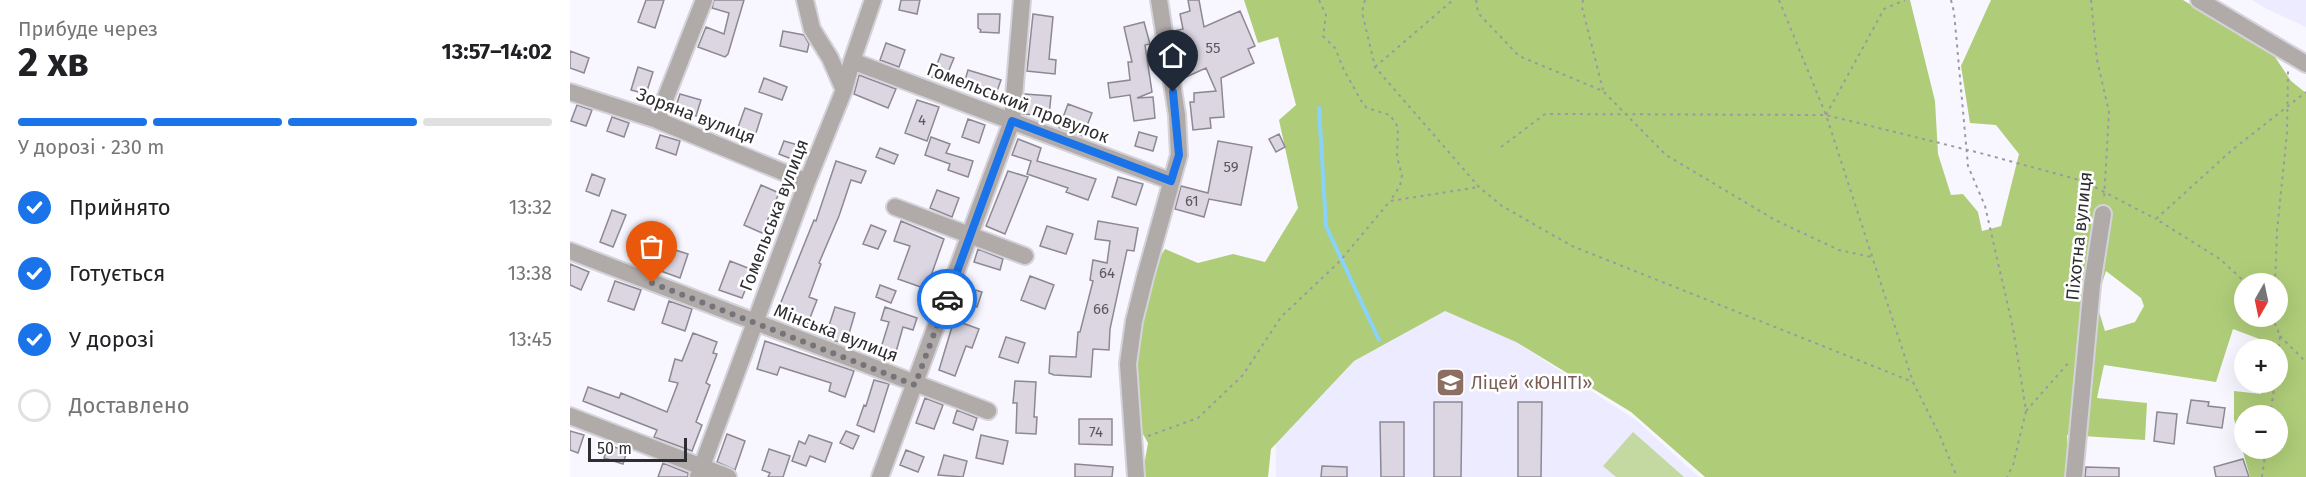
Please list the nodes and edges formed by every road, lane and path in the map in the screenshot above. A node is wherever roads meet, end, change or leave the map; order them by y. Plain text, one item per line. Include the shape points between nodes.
1 (704, 0) edge
2 (805, 0) edge
3 (873, 0) edge
4 (1022, 0) edge
5 (1159, 0) edge
6 (1319, 0) edge
7 (1365, 0) edge
8 (1453, 0) edge
9 (1476, 0) edge
10 (1583, 0) edge
11 (1779, 0) edge
12 (1905, 0) edge
13 (1951, 0) edge
14 (2091, 0) edge
15 (2199, 0) edge
16 (2288, 53) junction
17 (852, 61) junction
18 (2306, 64) edge
19 (1375, 67) junction
20 (844, 90) junction
21 (1604, 91) junction
22 (570, 92) edge
23 (2306, 92) edge
24 (2288, 106) junction
25 (1626, 114) junction
26 (1826, 116) junction
27 (657, 120) junction
28 (1012, 121) junction
29 (1501, 147) dead end
30 (1966, 149) junction
31 (1171, 181) junction
32 (807, 182) junction
33 (1479, 186) junction
34 (2104, 192) junction
35 (1390, 201) junction
36 (894, 207) dead end
37 (2103, 214) joint
38 (2156, 219) junction
39 (970, 235) junction
40 (570, 251) edge
41 (1025, 256) dead end
42 (1871, 257) junction
43 (2235, 273) edge
44 (2275, 273) edge
45 (754, 322) junction
46 (2276, 327) edge
47 (2280, 336) junction
48 (2280, 339) edge
49 (2072, 358) dead end
50 (2306, 362) edge
51 (1913, 382) junction
52 (915, 385) junction
53 (988, 411) dead end
54 (2026, 411) junction
55 (570, 416) edge
56 (1134, 441) junction
57 (2264, 459) edge
58 (700, 472) edge
59 (728, 477) edge
60 (880, 477) edge
61 (1136, 477) edge
62 (1957, 477) edge
63 (2007, 477) edge
64 (2074, 477) edge
65 (2262, 477) edge

1 - 27 street
2 - 20 street via 812,29
3 - 17 street, Гомельська вулиця
4 - 28 street
5 - 31 street via 1177,115 1179,155
6 - 35 path via 1326,17 1323,36 1335,48 1356,95 1367,108 1390,115 1398,127 1397,157 1402,175
7 - 19 path via 1362,12
8 - 19 path
9 - 21 path via 1478,13 1519,56
10 - 21 path
11 - 26 path
12 - 26 path via 1884,9
13 - 30 path
14 - 34 path, Піхотна вулиця via 2097,60 2109,112
15 - 16 street
16 - 18 street
16 - 24 path
17 - 20 street, Гомельська вулиця
17 - 28 street, Гомельський провулок
19 - 33 path
20 - 32 street, Гомельська вулиця
21 - 25 path
22 - 27 street, Зоряна вулиця
23 - 24 path
24 - 38 path
24 - 44 path
25 - 26 path
25 - 29 path via 1545,114
25 - 42 path via 1666,155 1775,220 1839,250
26 - 30 path
26 - 42 path
27 - 32 street, Зоряна вулиця
28 - 31 street, Гомельський провулок
28 - 39 street
30 - 34 path via 2083,181
30 - 54 path via 2013,328
31 - 56 street via 1134,321 1128,364
32 - 45 street, Гомельська вулиця
33 - 35 path
33 - 51 path via 1502,206 1572,246
34 - 37 path, Піхотна вулиця
34 - 38 path
35 - 56 path via 1340,261 1281,316 1243,375 1198,418
36 - 39 street
37 - 64 street, Піхотна вулиця via 2092,285
38 - 43 path via 2220,259
39 - 41 street
39 - 52 street
40 - 45 street, Мінська вулиця
42 - 51 path
45 - 52 street, Мінська вулиця
45 - 58 street, Гомельська вулиця
46 - 47 path
47 - 48 path
47 - 50 path
49 - 54 path
51 - 62 path
52 - 53 street, Мінська вулиця
52 - 60 street
54 - 63 path
55 - 58 street
56 - 61 street
57 - 65 path
58 - 59 street

